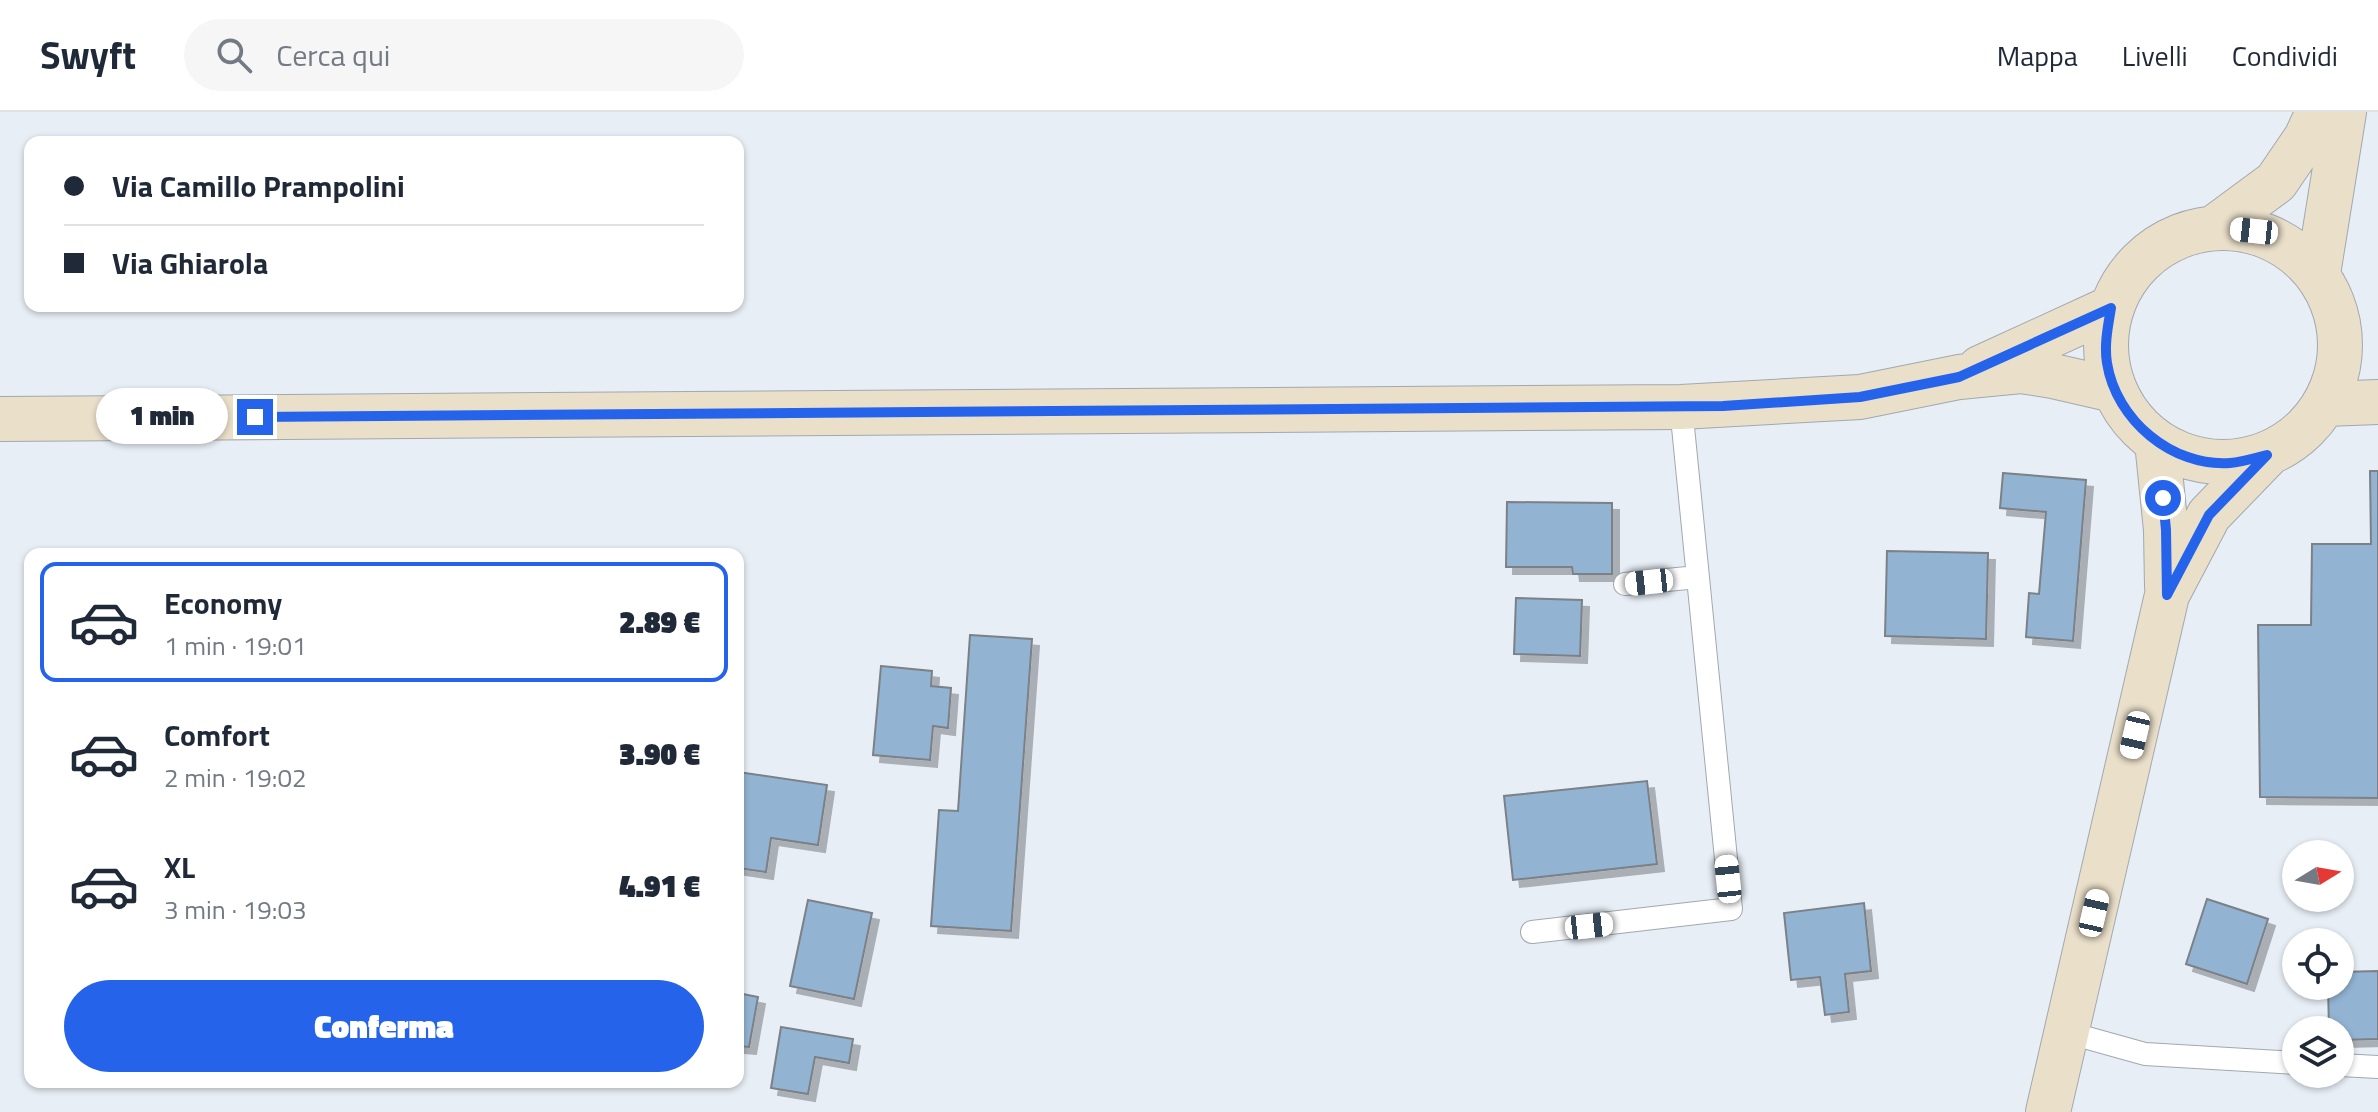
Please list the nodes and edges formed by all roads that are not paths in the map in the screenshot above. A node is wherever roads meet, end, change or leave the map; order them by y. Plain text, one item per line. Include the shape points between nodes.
1 (2318, 112) edge
2 (2344, 112) edge
3 (2215, 227) junction
4 (2326, 290) junction
5 (2111, 308) junction
6 (2378, 347) edge
7 (1959, 377) junction
8 (2114, 390) junction
9 (2378, 402) edge
10 (2326, 404) junction
11 (1681, 407) junction
12 (0, 419) edge
13 (2157, 442) junction
14 (2267, 455) junction
15 (1698, 577) junction
16 (1625, 584) dead end
17 (2167, 595) junction
18 (1532, 932) dead end
19 (2066, 1032) junction
20 (2282, 1062) edge
21 (2354, 1066) edge
22 (2378, 1067) edge
23 (2048, 1112) edge

1 - 3 street via 2276,182
2 - 4 street
3 - 4 street via 2254,231 2289,247
3 - 5 street via 2182,234 2151,251 2127,277
4 - 6 street
4 - 10 street via 2342,340 2338,373
5 - 7 street
5 - 8 street via 2107,363
7 - 8 street via 2021,371
7 - 11 street via 1860,397
8 - 13 street via 2132,419
9 - 10 street
10 - 14 street via 2300,435
11 - 12 street
11 - 15 lane
13 - 14 street via 2191,459 2229,463
13 - 17 street
14 - 17 street via 2209,515
15 - 16 lane
15 - 18 lane via 1731,909
17 - 19 street
19 - 20 lane via 2145,1054
19 - 23 street
21 - 22 lane

